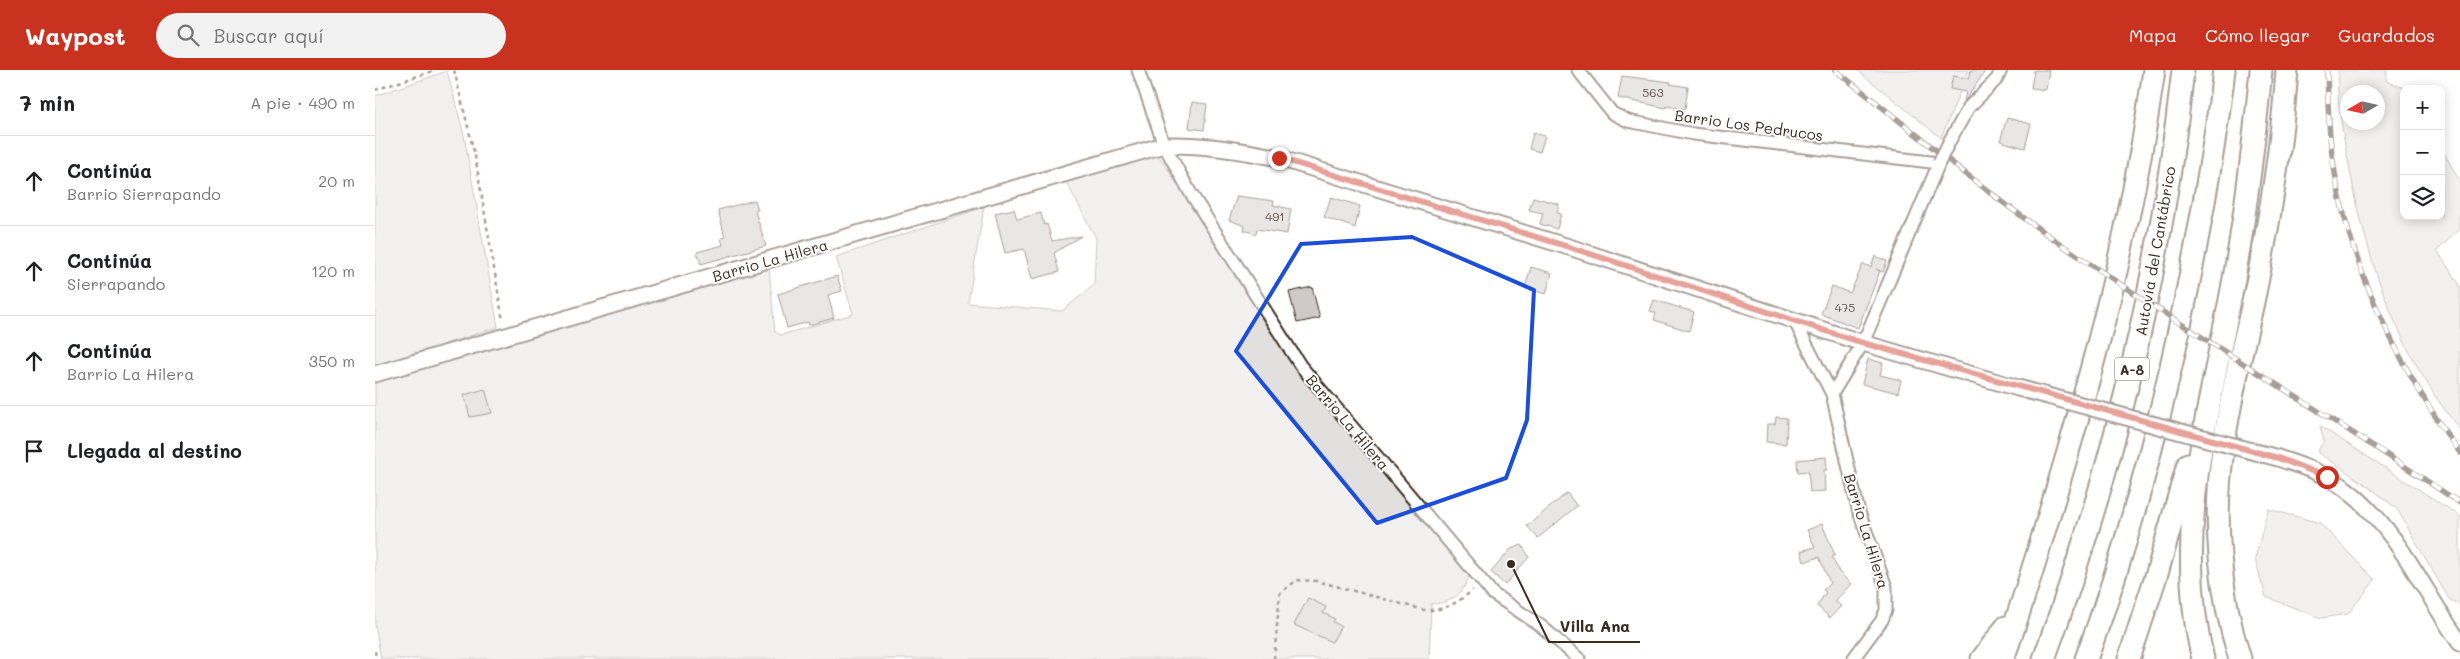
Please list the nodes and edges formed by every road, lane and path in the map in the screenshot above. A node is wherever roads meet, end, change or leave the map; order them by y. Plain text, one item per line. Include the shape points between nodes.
1 (436, 70) edge
2 (454, 70) edge
3 (1138, 70) edge
4 (1578, 70) edge
5 (2001, 70) edge
6 (2153, 70) edge
7 (2183, 70) edge
8 (2224, 70) edge
9 (2261, 70) edge
10 (2287, 70) edge
11 (375, 90) edge
12 (1163, 145) junction
13 (1939, 164) junction
14 (1794, 320) junction
15 (505, 336) junction
16 (1863, 343) junction
17 (2217, 358) junction
18 (375, 374) edge
19 (1832, 394) junction
20 (2037, 558) junction
21 (1483, 582) junction
22 (2460, 644) edge
23 (375, 651) edge
24 (376, 659) edge
25 (1274, 659) edge
26 (1579, 659) edge
27 (1853, 659) edge
28 (1982, 659) edge
29 (2003, 659) edge
30 (2044, 659) edge
31 (2086, 659) edge
32 (2129, 659) edge
33 (2203, 659) edge
34 (2240, 659) edge

1 - 11 path
2 - 15 path via 475,156
3 - 12 street, Barrio La Hilera
4 - 13 street, Barrio Los Pedrucos via 1612,113 1628,121 1693,134
5 - 13 street, bridge via 1997,79 1969,107
6 - 20 highway via 2143,148 2108,306
7 - 30 highway, Autovía del Cantábrico / A-8 via 2164,211 2135,360 2092,517
8 - 31 highway, A-8 via 2207,190 2172,364 2119,560
9 - 17 highway via 2233,285
10 - 34 highway via 2273,202 2223,450 2219,498 2224,588
12 - 14 street, Barrio La Hilera via 1196,144 1279,158
12 - 15 street, Barrio La Hilera
12 - 21 street, Barrio La Hilera via 1300,365
13 - 16 street
14 - 16 street, Barrio La Hilera
14 - 19 street, Barrio La Hilera
15 - 18 street, Barrio La Hilera
16 - 19 street
16 - 22 street, Barrio La Hilera, bridge via 2278,458 2327,477 2368,509 2398,544
17 - 32 highway via 2158,570
17 - 33 highway via 2198,466 2192,542 2195,605
19 - 27 street, Barrio La Hilera via 1857,508 1884,578 1887,599 1882,620
20 - 28 highway via 2006,627
20 - 29 highway
21 - 25 path via 1451,606 1439,610 1403,605 1317,581 1297,580 1280,593
21 - 26 street, Barrio La Hilera via 1493,594 1541,626
23 - 24 path

